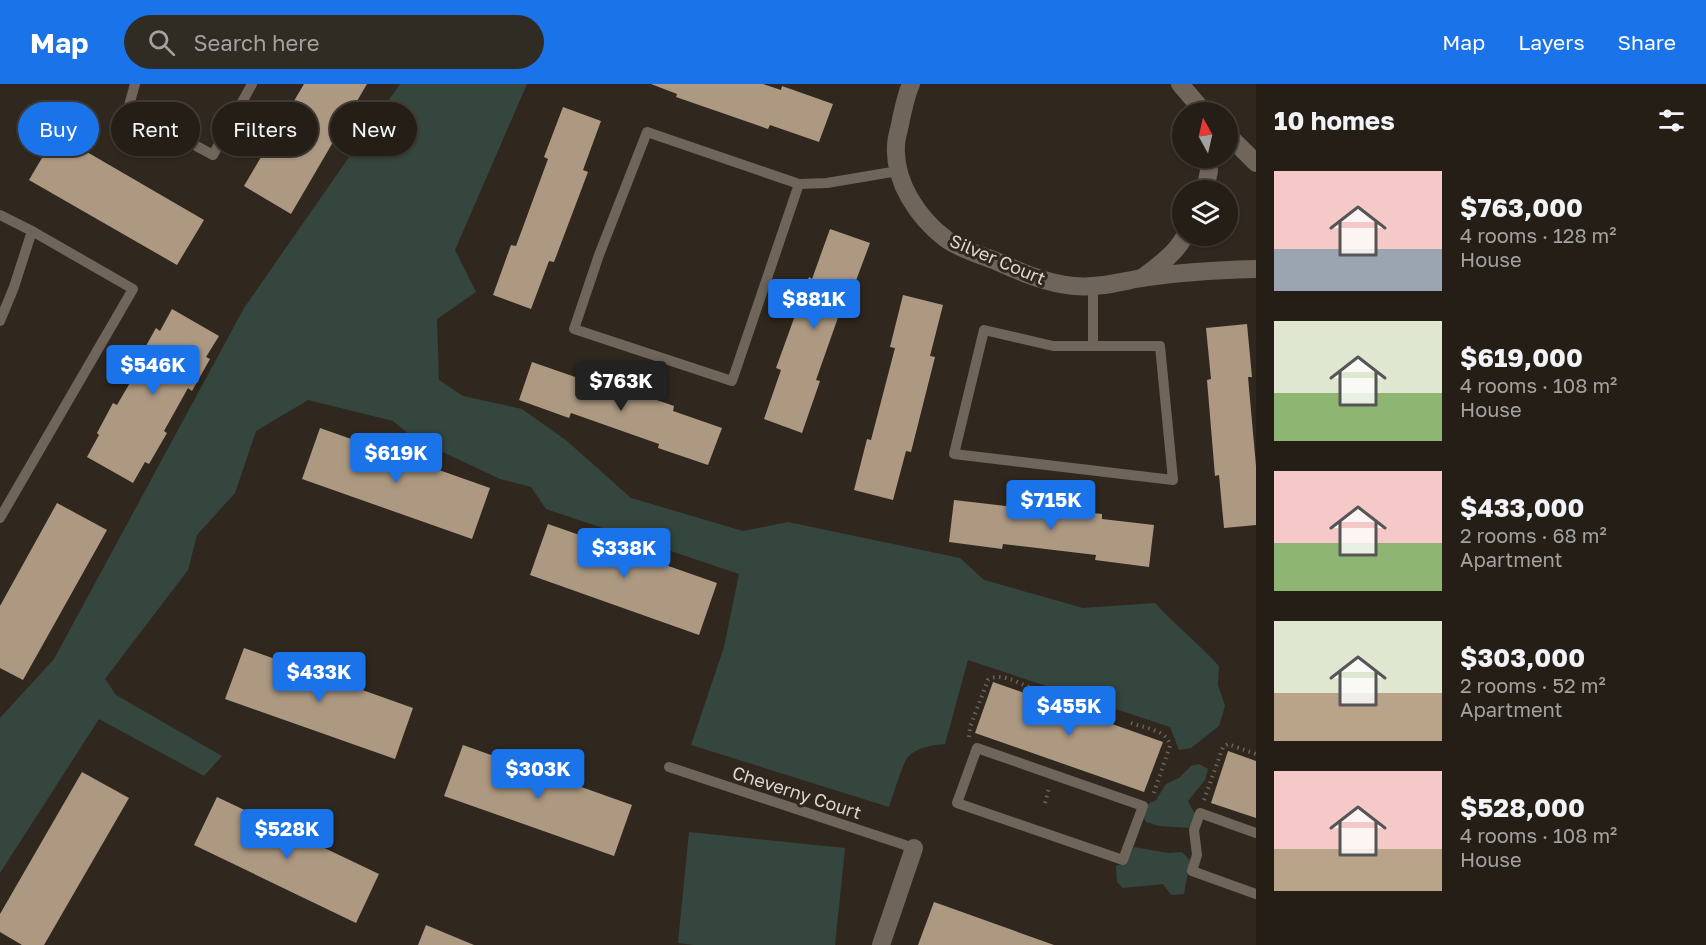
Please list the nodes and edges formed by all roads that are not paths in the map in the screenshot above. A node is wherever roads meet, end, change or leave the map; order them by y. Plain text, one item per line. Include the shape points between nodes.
1 (135, 84) edge
2 (252, 84) edge
3 (911, 84) edge
4 (1179, 84) edge
5 (1194, 102) edge
6 (1238, 145) edge
7 (1256, 163) edge
8 (898, 171) junction
9 (799, 184) junction
10 (0, 215) edge
11 (32, 231) junction
12 (1177, 246) edge
13 (1256, 269) edge
14 (1142, 278) junction
15 (1092, 287) junction
16 (0, 321) edge
17 (1093, 346) junction
18 (0, 518) edge
19 (975, 753) joint
20 (669, 767) dead end
21 (1256, 833) edge
22 (914, 848) joint
23 (1256, 894) edge
24 (881, 945) edge

1 - 2 lane via 128,109 213,155
3 - 8 street, Silver Court via 896,146
4 - 5 street
6 - 7 street
8 - 9 lane
8 - 15 street, Silver Court via 918,211 948,240 1038,278
9 - 9 lane via 647,132 574,329 732,381
10 - 11 lane
11 - 16 lane
11 - 18 lane via 134,289
12 - 14 street
13 - 14 street, Silver Court
14 - 15 street, Silver Court
15 - 17 lane
17 - 17 lane via 1160,346 1173,480 954,454 984,330 1053,346
19 - 19 lane via 977,748 1143,806 1123,860 957,803
20 - 22 lane, Cheverny Court
21 - 23 lane via 1200,813 1194,830 1197,855 1192,871
22 - 24 street

